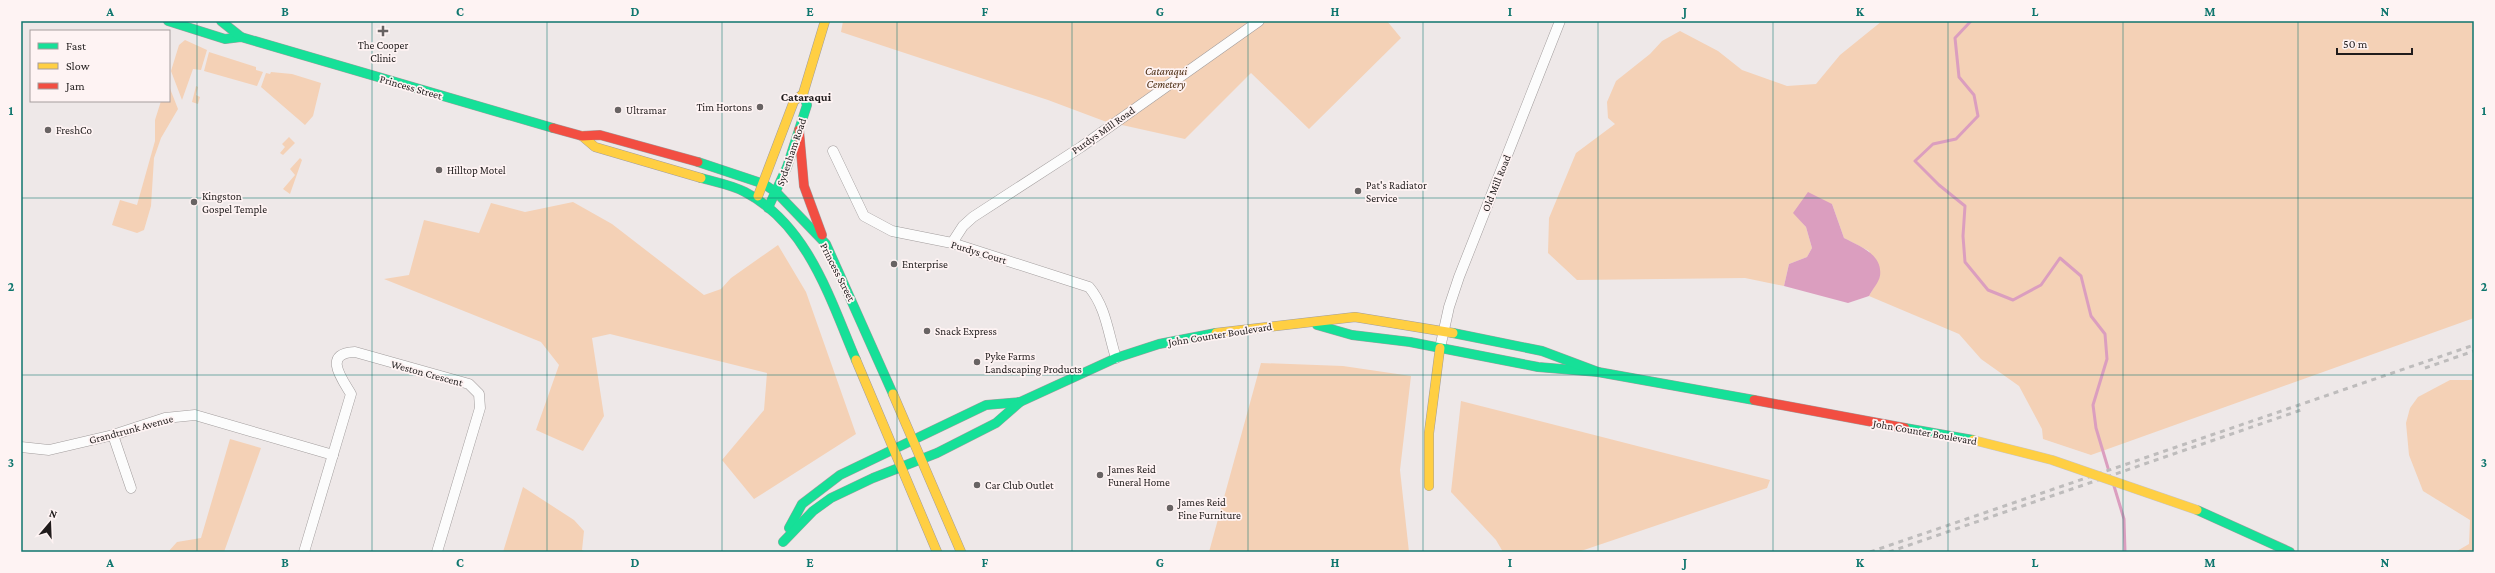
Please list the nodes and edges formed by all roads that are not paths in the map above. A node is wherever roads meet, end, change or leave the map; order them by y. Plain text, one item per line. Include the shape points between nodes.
1 (170, 21) edge
2 (221, 21) edge
3 (825, 21) edge
4 (1259, 21) edge
5 (1560, 21) edge
6 (241, 36) junction
7 (803, 94) junction
8 (800, 130) junction
9 (582, 136) junction
10 (833, 151) dead end
11 (764, 184) junction
12 (777, 193) junction
13 (757, 198) junction
14 (768, 208) junction
15 (952, 243) junction
16 (826, 244) junction
17 (1312, 324) junction
18 (1444, 331) junction
19 (1440, 348) junction
20 (1116, 358) junction
21 (1598, 372) junction
22 (1020, 402) junction
23 (113, 435) junction
24 (912, 440) junction
25 (21, 447) edge
26 (892, 449) junction
27 (333, 455) junction
28 (921, 460) junction
29 (900, 469) junction
30 (1429, 486) dead end
31 (131, 488) dead end
32 (2242, 531) junction
33 (783, 542) junction
34 (304, 552) edge
35 (437, 552) edge
36 (779, 552) edge
37 (937, 552) edge
38 (961, 552) edge
39 (2279, 552) edge
40 (2290, 552) edge

1 - 6 main road, Princess Street via 225,39
2 - 6 main road, Princess Street
3 - 7 main road, Sydenham Road
4 - 15 street, Purdys Mill Road via 1087,142 973,217 963,226
5 - 18 street, Old Mill Road via 1459,277
6 - 9 main road, Princess Street
7 - 8 main road, Sydenham Road via 807,105
7 - 11 main road, Sydenham Road via 794,101
8 - 12 main road, Sydenham Road
8 - 16 main road via 804,186
9 - 11 main road, Princess Street via 600,135 713,166
9 - 13 main road, Princess Street via 595,146 744,191
10 - 15 street, Purdys Court via 864,216 892,231
11 - 12 main road, Princess Street
11 - 13 main road, Sydenham Road
12 - 14 main road, Sydenham Road
12 - 16 main road, Princess Street
13 - 14 main road, Princess Street
14 - 26 main road, Princess Street via 800,241 814,262
15 - 20 street, Purdys Court via 1089,287 1103,311
16 - 24 main road, Princess Street via 864,325
17 - 18 main road, John Counter Boulevard via 1355,317
17 - 19 main road, John Counter Boulevard via 1352,335
17 - 20 main road, John Counter Boulevard via 1270,326 1194,336
18 - 19 street, Old Mill Road
18 - 21 main road, John Counter Boulevard via 1542,351
19 - 21 main road, John Counter Boulevard via 1538,367
19 - 30 main road via 1429,433
20 - 22 main road, John Counter Boulevard
21 - 32 main road, John Counter Boulevard, bridge via 1973,440 2067,464 2197,510
22 - 24 main road, John Counter Boulevard via 986,405
22 - 28 main road, John Counter Boulevard via 996,423
23 - 25 street, Grandtrunk Avenue via 49,450
23 - 27 street, Grandtrunk Avenue via 165,418 195,415
23 - 31 street
24 - 26 main road, John Counter Boulevard
24 - 28 main road, Princess Street
26 - 29 main road, Princess Street
26 - 33 main road, John Counter Boulevard via 840,475 812,494 797,511
27 - 34 street
27 - 35 street, Weston Crescent via 351,394 336,368 338,359 345,353 354,352 469,384 479,394 480,408
28 - 29 main road, John Counter Boulevard
28 - 38 main road, Princess Street
29 - 33 main road, John Counter Boulevard via 873,478 831,498 804,519
29 - 37 main road, Princess Street
32 - 39 main road, John Counter Boulevard
32 - 40 main road, John Counter Boulevard
33 - 36 main road, John Counter Boulevard

